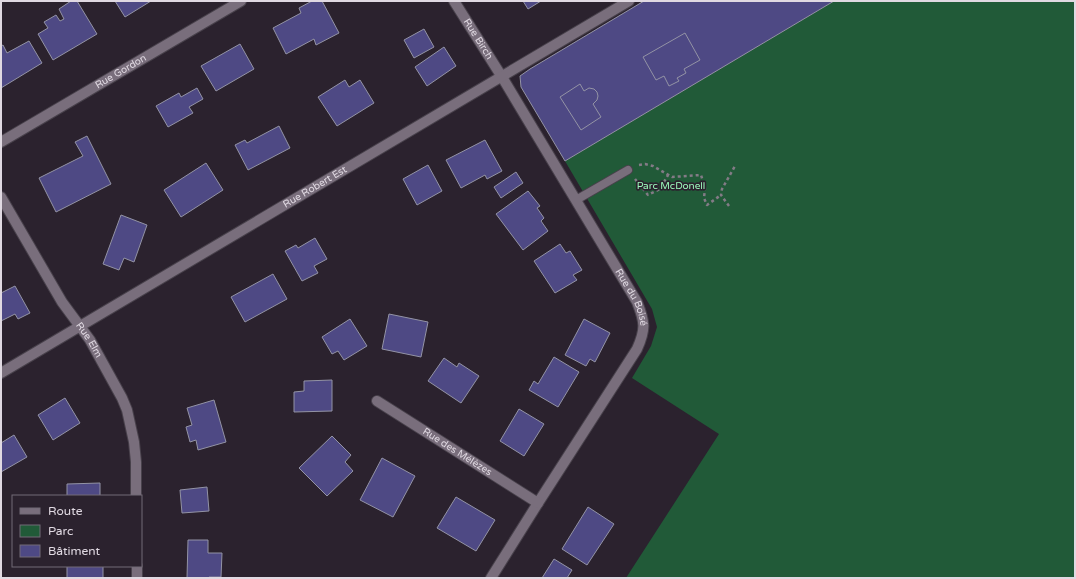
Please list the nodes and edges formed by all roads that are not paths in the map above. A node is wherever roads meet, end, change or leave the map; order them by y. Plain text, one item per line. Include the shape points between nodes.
1 (241, 1) edge
2 (454, 1) edge
3 (629, 1) edge
4 (502, 77) junction
5 (1, 142) edge
6 (628, 170) road end
7 (1, 197) edge
8 (576, 200) junction
9 (79, 326) junction
10 (1, 373) edge
11 (376, 401) dead end
12 (136, 495) edge
13 (538, 503) junction
14 (137, 567) edge
15 (137, 578) edge
16 (491, 578) edge

1 - 5 street, Rue Gordon
2 - 4 street, Rue Birch
3 - 4 street, Rue Robert Est
4 - 8 street, Rue du Boisé
4 - 9 street, Rue Robert Est
6 - 8 lane
7 - 9 street, Rue Elm via 56,293
8 - 13 street, Rue du Boisé via 638,302 644,325 637,349
9 - 10 street, Rue Robert Est
9 - 12 street, Rue Elm via 90,340 127,410 134,442
11 - 13 street, Rue des Mélèzes
13 - 16 street, Rue du Boisé
14 - 15 street

